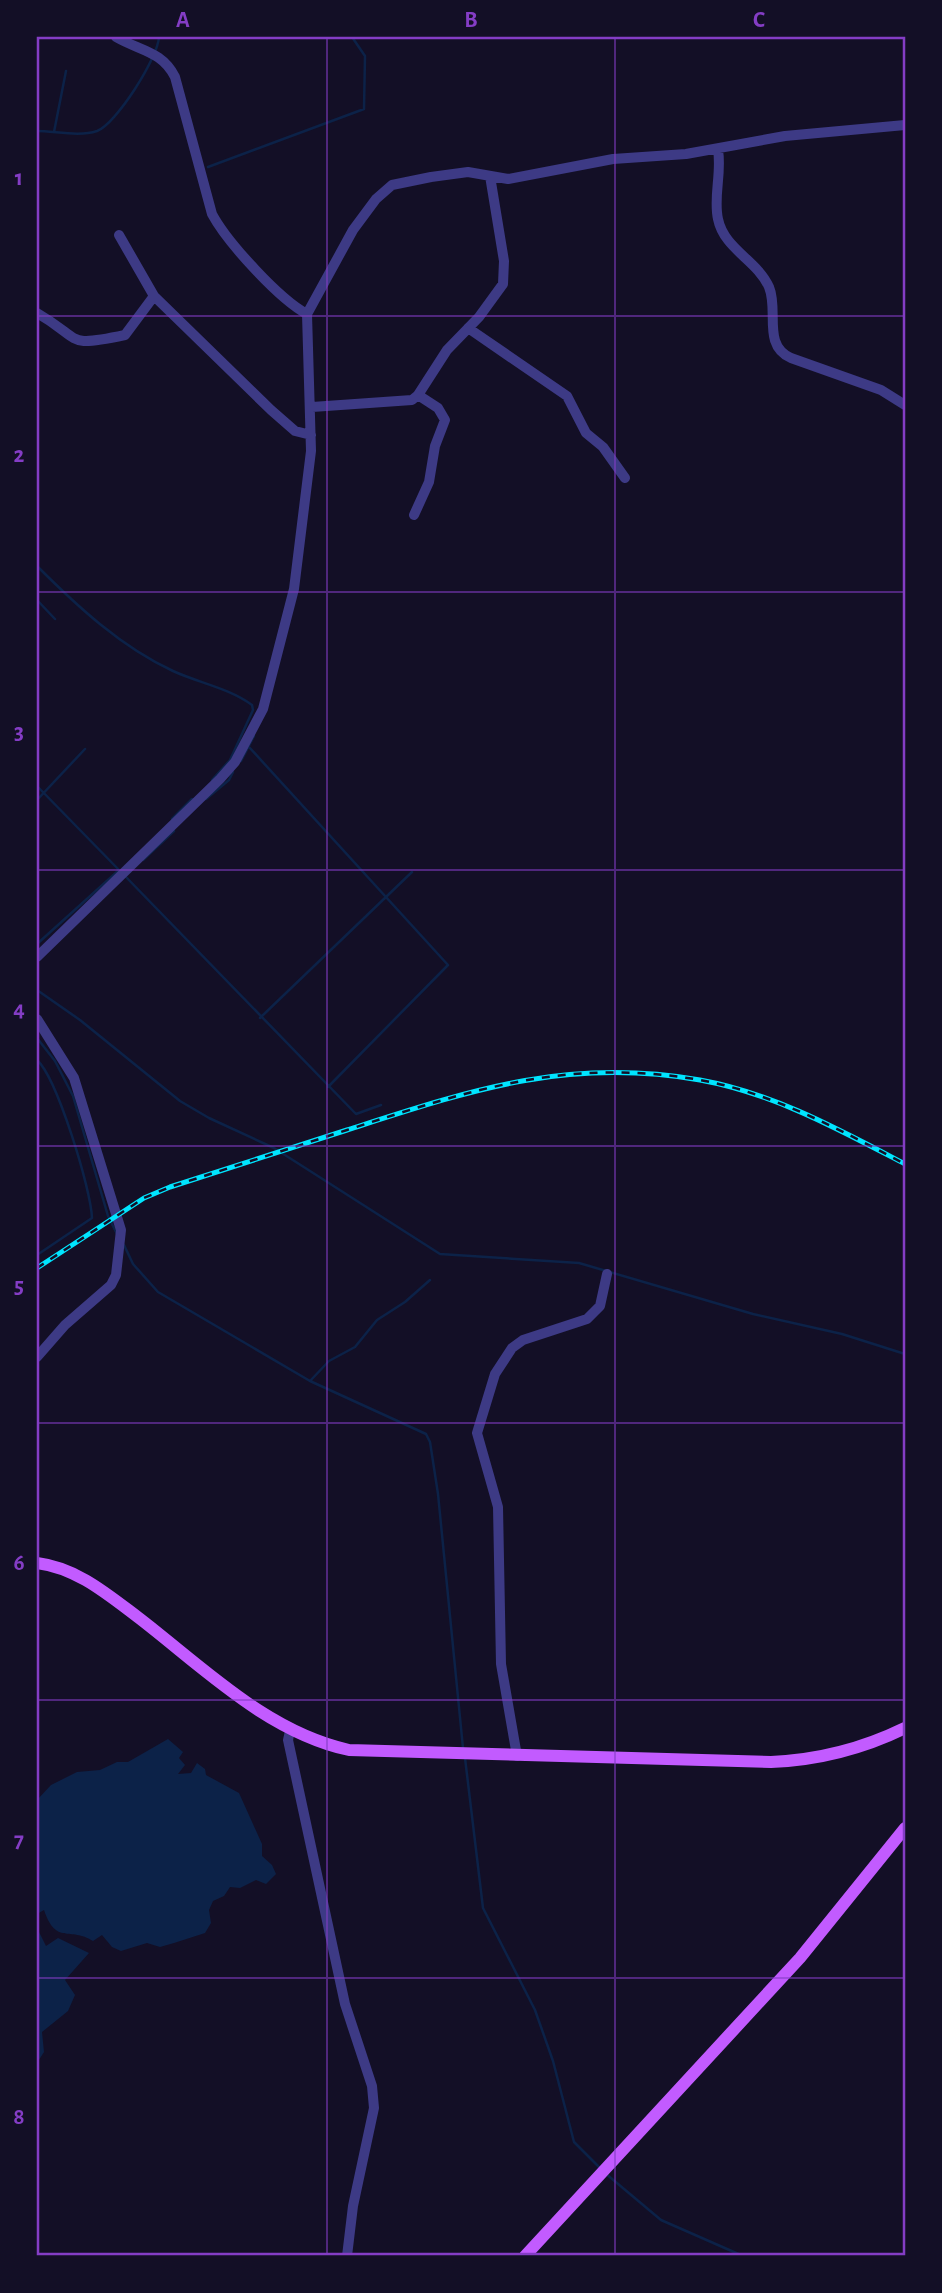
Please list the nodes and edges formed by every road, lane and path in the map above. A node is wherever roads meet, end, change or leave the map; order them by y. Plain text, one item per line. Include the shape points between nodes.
1 (116, 37) edge
2 (905, 125) edge
3 (718, 150) junction
4 (490, 176) junction
5 (119, 235) dead end
6 (154, 296) junction
7 (37, 313) edge
8 (307, 314) junction
9 (468, 328) junction
10 (418, 395) junction
11 (905, 405) edge
12 (312, 407) junction
13 (311, 435) junction
14 (625, 478) dead end
15 (414, 515) dead end
16 (37, 957) edge
17 (37, 1019) edge
18 (607, 1274) dead end
19 (37, 1357) edge
20 (37, 1563) edge
21 (905, 1728) edge
22 (290, 1731) junction
23 (517, 1756) junction
24 (905, 1828) edge
25 (347, 2256) edge
26 (525, 2256) edge

1 - 8 street via 159,55 168,64 220,229
2 - 3 street via 785,136
3 - 4 street via 613,159 508,179
3 - 11 street via 718,220 728,241 767,282 779,350 881,390
4 - 8 street via 468,172 392,185 353,230
4 - 9 street via 505,272 496,296
5 - 6 street
6 - 7 street via 125,335 87,343 77,342
6 - 13 street via 271,411 295,431
8 - 12 street
9 - 10 street via 447,350
9 - 14 street via 567,396 586,433 603,447
10 - 12 street via 412,400
10 - 15 street via 438,408 444,420 429,482
12 - 13 street
13 - 16 street via 294,589 263,709 220,779
17 - 19 street via 74,1077 121,1230 111,1285
18 - 23 street via 600,1306 587,1319 512,1348 495,1374 477,1433 498,1507 501,1664
20 - 22 main road via 66,1570 105,1592
21 - 23 main road via 877,1742 804,1761
22 - 23 main road via 349,1750
22 - 25 street via 288,1740 345,2004 373,2086 374,2108
24 - 26 main road via 800,1958

